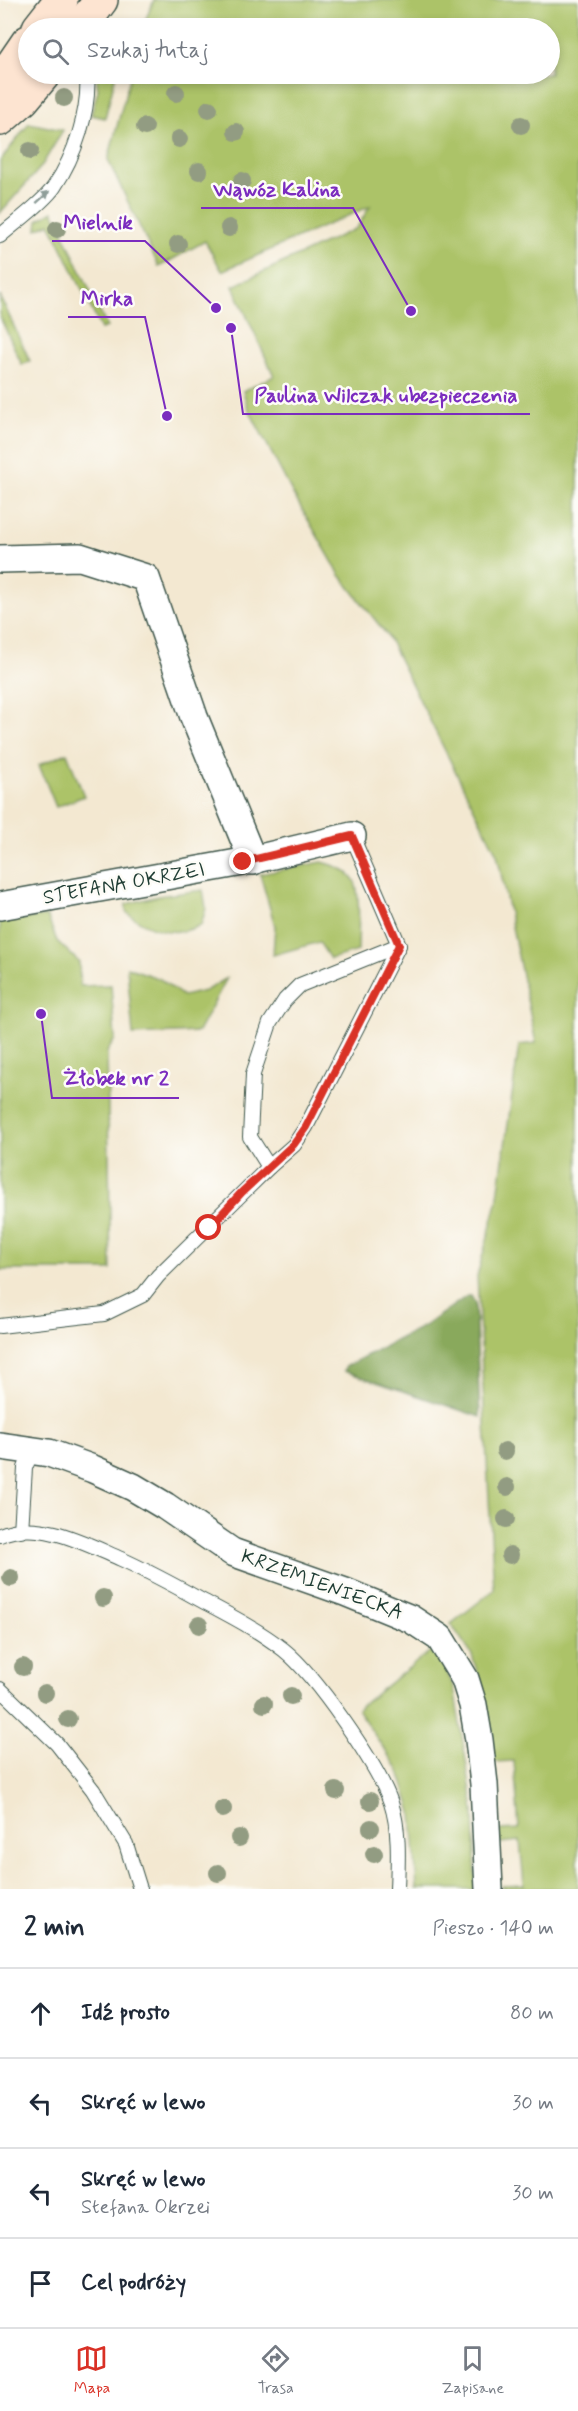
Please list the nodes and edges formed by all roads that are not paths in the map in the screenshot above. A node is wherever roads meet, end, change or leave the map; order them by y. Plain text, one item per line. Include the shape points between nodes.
1 (61, 0) edge
2 (101, 0) edge
3 (45, 18) edge
4 (88, 18) edge
5 (18, 51) edge
6 (0, 83) edge
7 (36, 84) edge
8 (88, 84) edge
9 (0, 119) edge
10 (0, 236) edge
11 (0, 560) edge
12 (352, 836) joint
13 (253, 861) junction
14 (0, 906) edge
15 (399, 945) junction
16 (269, 1167) junction
17 (0, 1326) edge
18 (0, 1446) edge
19 (32, 1451) junction
20 (21, 1531) junction
21 (0, 1535) edge
22 (0, 1689) edge
23 (140, 1889) edge
24 (397, 1889) edge
25 (489, 1889) edge

1 - 3 street
2 - 4 street
5 - 6 street
7 - 9 street
10 -> 8 lane via 54,188 73,153
11 - 13 street via 80,557 146,578 194,717
12 - 13 street, STEFANA OKRZEI
12 - 15 lane
13 - 14 street, STEFANA OKRZEI
15 - 16 lane via 306,1127
15 - 16 lane via 300,986 270,1023 253,1074 250,1137
16 - 17 lane via 143,1295 104,1314
18 - 19 street, KRZEMIENIECKA
19 - 20 lane via 25,1468
19 - 25 street, KRZEMIENIECKA via 49,1453 133,1487 232,1552 411,1618 440,1638 465,1679 473,1704 484,1784
20 - 21 lane
20 - 24 lane via 41,1529 80,1541 145,1570 250,1626 286,1652 310,1677 359,1745 391,1803
22 - 23 lane via 57,1744 93,1790 126,1844

